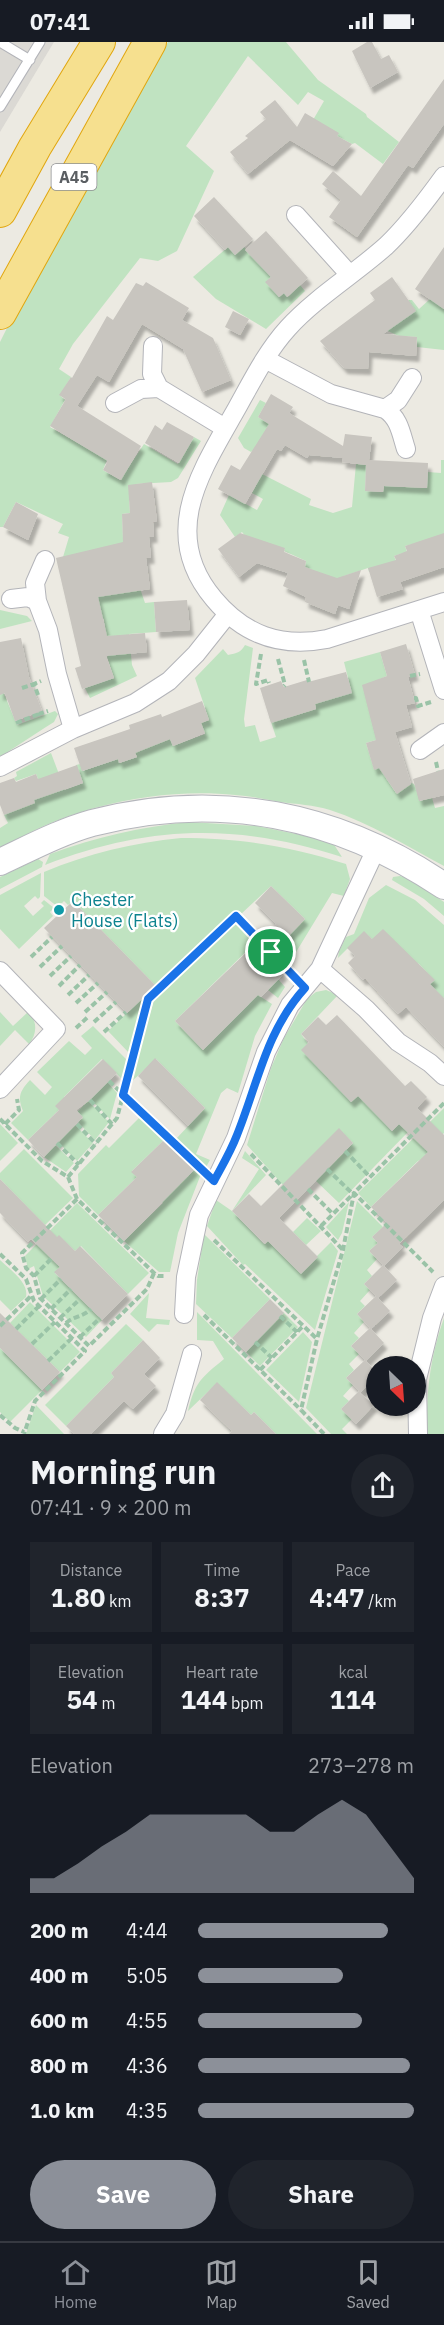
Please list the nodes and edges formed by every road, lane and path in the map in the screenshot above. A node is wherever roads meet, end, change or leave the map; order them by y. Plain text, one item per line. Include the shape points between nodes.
1 (0, 42) edge
2 (40, 42) edge
3 (99, 42) edge
4 (150, 42) edge
5 (30, 60) junction
6 (0, 107) edge
7 (444, 176) edge
8 (0, 211) edge
9 (296, 215) dead end
10 (350, 275) junction
11 (0, 313) edge
12 (153, 346) dead end
13 (265, 358) junction
14 (412, 378) dead end
15 (159, 388) junction
16 (115, 403) dead end
17 (385, 409) junction
18 (225, 428) junction
19 (406, 449) dead end
20 (45, 560) dead end
21 (11, 598) dead end
22 (37, 602) junction
23 (444, 602) edge
24 (419, 610) junction
25 (227, 615) junction
26 (262, 647) dead end
27 (276, 651) dead end
28 (302, 654) dead end
29 (269, 682) dead end
30 (309, 682) dead end
31 (34, 684) dead end
32 (284, 686) dead end
33 (22, 688) dead end
34 (444, 690) edge
35 (39, 714) dead end
36 (16, 723) dead end
37 (73, 729) junction
38 (444, 733) edge
39 (420, 750) dead end
40 (0, 767) edge
41 (377, 847) junction
42 (0, 862) edge
43 (444, 886) edge
44 (52, 937) dead end
45 (62, 946) dead end
46 (71, 956) dead end
47 (31, 957) dead end
48 (80, 965) dead end
49 (40, 967) dead end
50 (321, 969) junction
51 (0, 971) edge
52 (89, 975) dead end
53 (50, 976) dead end
54 (98, 983) dead end
55 (59, 986) dead end
56 (305, 988) junction
57 (107, 992) dead end
58 (68, 994) dead end
59 (116, 1002) dead end
60 (76, 1003) dead end
61 (85, 1012) dead end
62 (126, 1012) dead end
63 (94, 1022) dead end
64 (104, 1032) dead end
65 (444, 1076) edge
66 (109, 1081) dead end
67 (0, 1089) edge
68 (123, 1095) junction
69 (90, 1100) dead end
70 (444, 1103) edge
71 (0, 1119) edge
72 (77, 1124) dead end
73 (112, 1124) junction
74 (237, 1138) junction
75 (57, 1143) dead end
76 (96, 1144) junction
77 (345, 1151) dead end
78 (79, 1165) junction
79 (327, 1169) dead end
80 (370, 1177) junction
81 (68, 1178) junction
82 (214, 1181) junction
83 (308, 1189) dead end
84 (353, 1194) junction
85 (77, 1199) junction
86 (333, 1214) junction
87 (197, 1223) junction
88 (321, 1226) junction
89 (343, 1250) junction
90 (0, 1254) edge
91 (51, 1259) dead end
92 (34, 1276) junction
93 (61, 1279) dead end
94 (441, 1280) edge
95 (37, 1288) junction
96 (29, 1289) junction
97 (71, 1289) dead end
98 (31, 1296) junction
99 (41, 1299) junction
100 (80, 1299) dead end
101 (184, 1305) joint
102 (39, 1306) junction
103 (51, 1309) junction
104 (91, 1309) dead end
105 (280, 1316) dead end
106 (60, 1318) junction
107 (100, 1318) dead end
108 (55, 1322) junction
109 (66, 1323) junction
110 (0, 1326) edge
111 (303, 1326) junction
112 (16, 1329) dead end
113 (297, 1332) junction
114 (72, 1338) junction
115 (80, 1338) junction
116 (317, 1340) junction
117 (255, 1342) dead end
118 (32, 1344) dead end
119 (192, 1354) dead end
120 (272, 1358) junction
121 (48, 1361) dead end
122 (260, 1370) junction
123 (301, 1410) junction
124 (0, 1415) edge
125 (24, 1433) edge
126 (163, 1434) edge
127 (324, 1434) edge
128 (418, 1434) edge

1 - 5 lane
2 - 5 lane
3 - 8 highway, A45
4 - 11 highway, A45
5 - 6 lane
7 - 10 street via 414,217
9 - 10 street
10 - 13 street via 288,327
12 - 15 street via 152,374
13 - 17 street via 330,394
13 - 18 street
14 - 17 street via 398,400
15 - 16 street via 141,389
15 - 18 street
17 - 19 street via 398,423
18 - 25 street via 189,503 188,543 204,587
20 - 22 street via 35,583
21 - 22 street via 28,597
22 - 37 street
23 - 24 street
24 - 25 street via 307,643 273,639
24 - 34 street
25 - 37 street via 169,681 135,703
26 - 29 path via 256,684
27 - 32 path
28 - 30 path
31 - 33 path
35 - 36 path
37 - 40 street
38 - 39 street
41 - 42 street via 339,832 268,813 179,808 91,824
41 - 43 street
41 - 50 street
44 - 47 path
45 - 49 path
46 - 53 path
48 - 55 path
50 - 56 street
50 - 65 street via 398,1042
51 - 67 street via 56,1029
52 - 58 path
54 - 60 path
56 - 68 path via 236,916 148,999
56 - 74 street via 290,1005 266,1052
57 - 61 path
59 - 63 path
62 - 64 path
66 - 68 path
68 - 73 path
68 - 82 path
69 - 73 path
70 - 80 path
71 - 81 path via 42,1161
72 - 76 path
73 - 76 path
74 - 82 street
74 - 88 path
75 - 78 path
76 - 78 path
77 - 80 path
78 - 81 path
79 - 84 path
80 - 84 path
81 - 85 path
82 - 87 street
83 - 86 path
84 - 86 path
84 - 89 path
84 - 94 path
85 - 92 path via 22,1253 26,1268
85 - 115 path via 156,1274 147,1289 89,1346
86 - 88 path
87 - 101 street
87 - 111 path
88 - 89 path
89 - 116 path
90 - 96 path via 26,1279
91 - 92 path
92 - 95 path
93 - 99 path
94 - 128 street via 417,1379
95 - 96 path
95 - 99 path
96 - 98 path
97 - 103 path
98 - 102 path
98 - 110 path
99 - 103 path
100 - 106 path
101 - 122 path
102 - 108 path
102 - 112 path
103 - 106 path
104 - 109 path
105 - 113 path
106 - 109 path
107 - 115 path
108 - 114 path
108 - 118 path
109 - 115 path
111 - 113 path
111 - 116 path
113 - 120 path
114 - 121 path
114 - 125 path via 85,1351 35,1401
116 - 123 path
117 - 120 path
119 - 126 street via 175,1414
120 - 122 path
122 - 123 path
123 - 127 path
124 - 125 path

